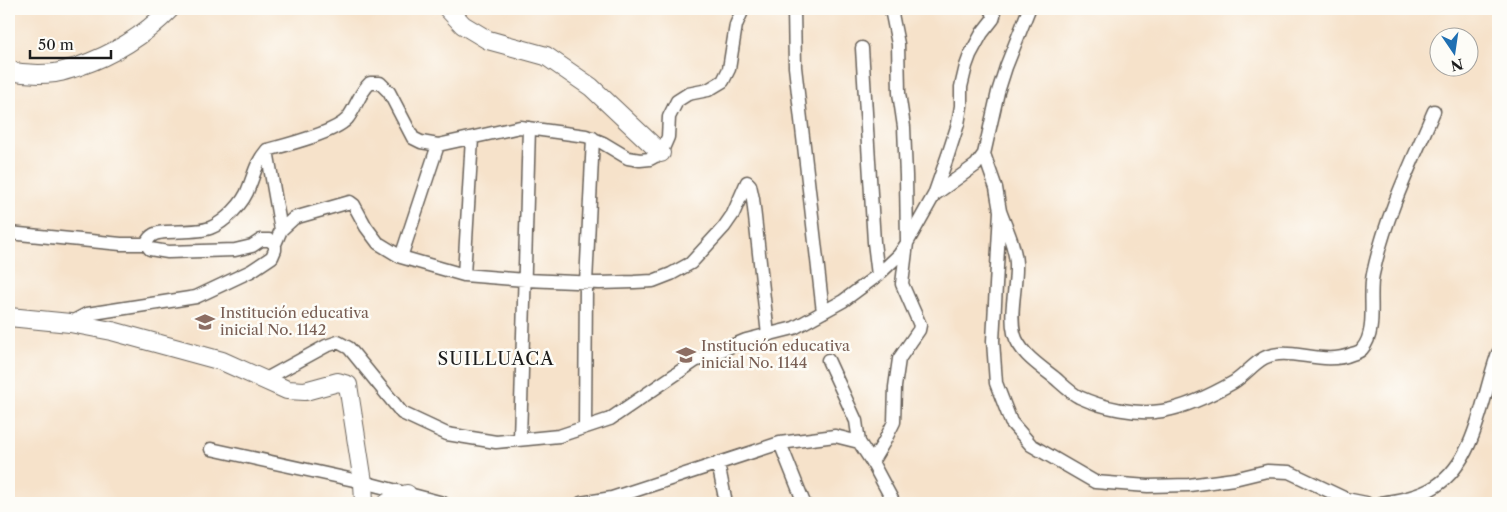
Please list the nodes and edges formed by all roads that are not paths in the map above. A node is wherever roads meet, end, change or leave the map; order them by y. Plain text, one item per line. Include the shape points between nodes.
1 (170, 9) edge
2 (448, 9) edge
3 (742, 9) edge
4 (794, 9) edge
5 (891, 9) edge
6 (991, 9) edge
7 (1029, 9) edge
8 (862, 48) dead end
9 (9, 71) edge
10 (1434, 111) dead end
11 (529, 128) junction
12 (472, 138) junction
13 (592, 138) junction
14 (438, 145) junction
15 (267, 150) junction
16 (660, 153) junction
17 (984, 154) junction
18 (934, 195) junction
19 (1000, 211) junction
20 (281, 230) junction
21 (9, 233) edge
22 (907, 243) junction
23 (146, 244) junction
24 (275, 244) junction
25 (400, 257) junction
26 (464, 275) junction
27 (878, 275) junction
28 (525, 280) junction
29 (586, 283) junction
30 (823, 312) junction
31 (9, 317) edge
32 (70, 323) junction
33 (768, 335) junction
34 (1498, 353) edge
35 (828, 360) dead end
36 (264, 380) junction
37 (585, 427) junction
38 (520, 440) junction
39 (858, 442) junction
40 (780, 443) junction
41 (211, 448) dead end
42 (718, 462) junction
43 (872, 462) junction
44 (363, 482) junction
45 (407, 494) junction
46 (364, 503) edge
47 (386, 503) edge
48 (443, 503) edge
49 (581, 503) edge
50 (726, 503) edge
51 (804, 503) edge
52 (894, 503) edge
53 (1366, 503) edge
54 (1380, 503) edge

1 - 9 street via 127,45 85,64 56,73
2 - 16 street via 463,25 488,40 546,56 591,87
3 - 16 street via 729,69 723,81 677,101 670,116 668,137
4 - 30 street via 795,67
5 - 22 street via 898,44 899,93 904,127
6 - 18 street via 993,19 966,66 958,124
7 - 17 street via 998,92
8 - 27 street
10 - 19 street via 1386,226 1373,275 1369,337 1361,350 1346,357 1324,360 1278,354 1264,358 1235,381 1193,402 1163,411 1141,412 1106,407 1078,396 1019,345 1013,321 1016,262
11 - 12 street via 520,127
11 - 13 street
11 - 28 street
12 - 14 street
12 - 26 street
13 - 16 street via 628,158 650,159
13 - 29 street
14 - 15 street via 413,138 389,92 380,83 370,83 362,90 346,120 334,128
14 - 25 street
15 - 20 street
15 - 23 street via 234,212 210,228 154,234
17 - 18 street via 976,165
17 - 19 street
18 - 22 street
19 - 53 street via 993,341 996,383 1011,422 1031,446 1095,482 1188,485 1267,471 1289,472 1346,499
20 - 24 street
20 - 25 street via 294,218 350,202 378,243
21 - 23 street
22 - 27 street
22 - 43 street via 902,284 920,325 899,360 894,422
23 - 24 street via 150,249 168,252 234,250 252,246 261,240
24 - 32 street via 276,250 265,262 196,297 87,314
25 - 26 street
26 - 28 street
27 - 30 street
28 - 29 street
28 - 38 street
29 - 33 street via 653,281 691,263 733,214 747,182 753,199
29 - 37 street
30 - 33 street via 794,328
31 - 32 street
32 - 36 street via 222,361
33 - 37 street via 746,340 694,361 610,418
34 - 54 street via 1479,418 1465,453 1453,472 1435,487 1406,499
35 - 39 street via 856,421
36 - 38 street via 338,342 349,348 402,413 448,434 496,442
36 - 44 street via 287,390 305,391 338,382 348,385
37 - 38 street via 559,436
39 - 40 street via 834,436
39 - 43 street
40 - 42 street
40 - 51 street
41 - 44 street
42 - 49 street via 612,498
42 - 50 street
43 - 52 street
44 - 45 street
44 - 46 street
45 - 47 street
45 - 48 street

